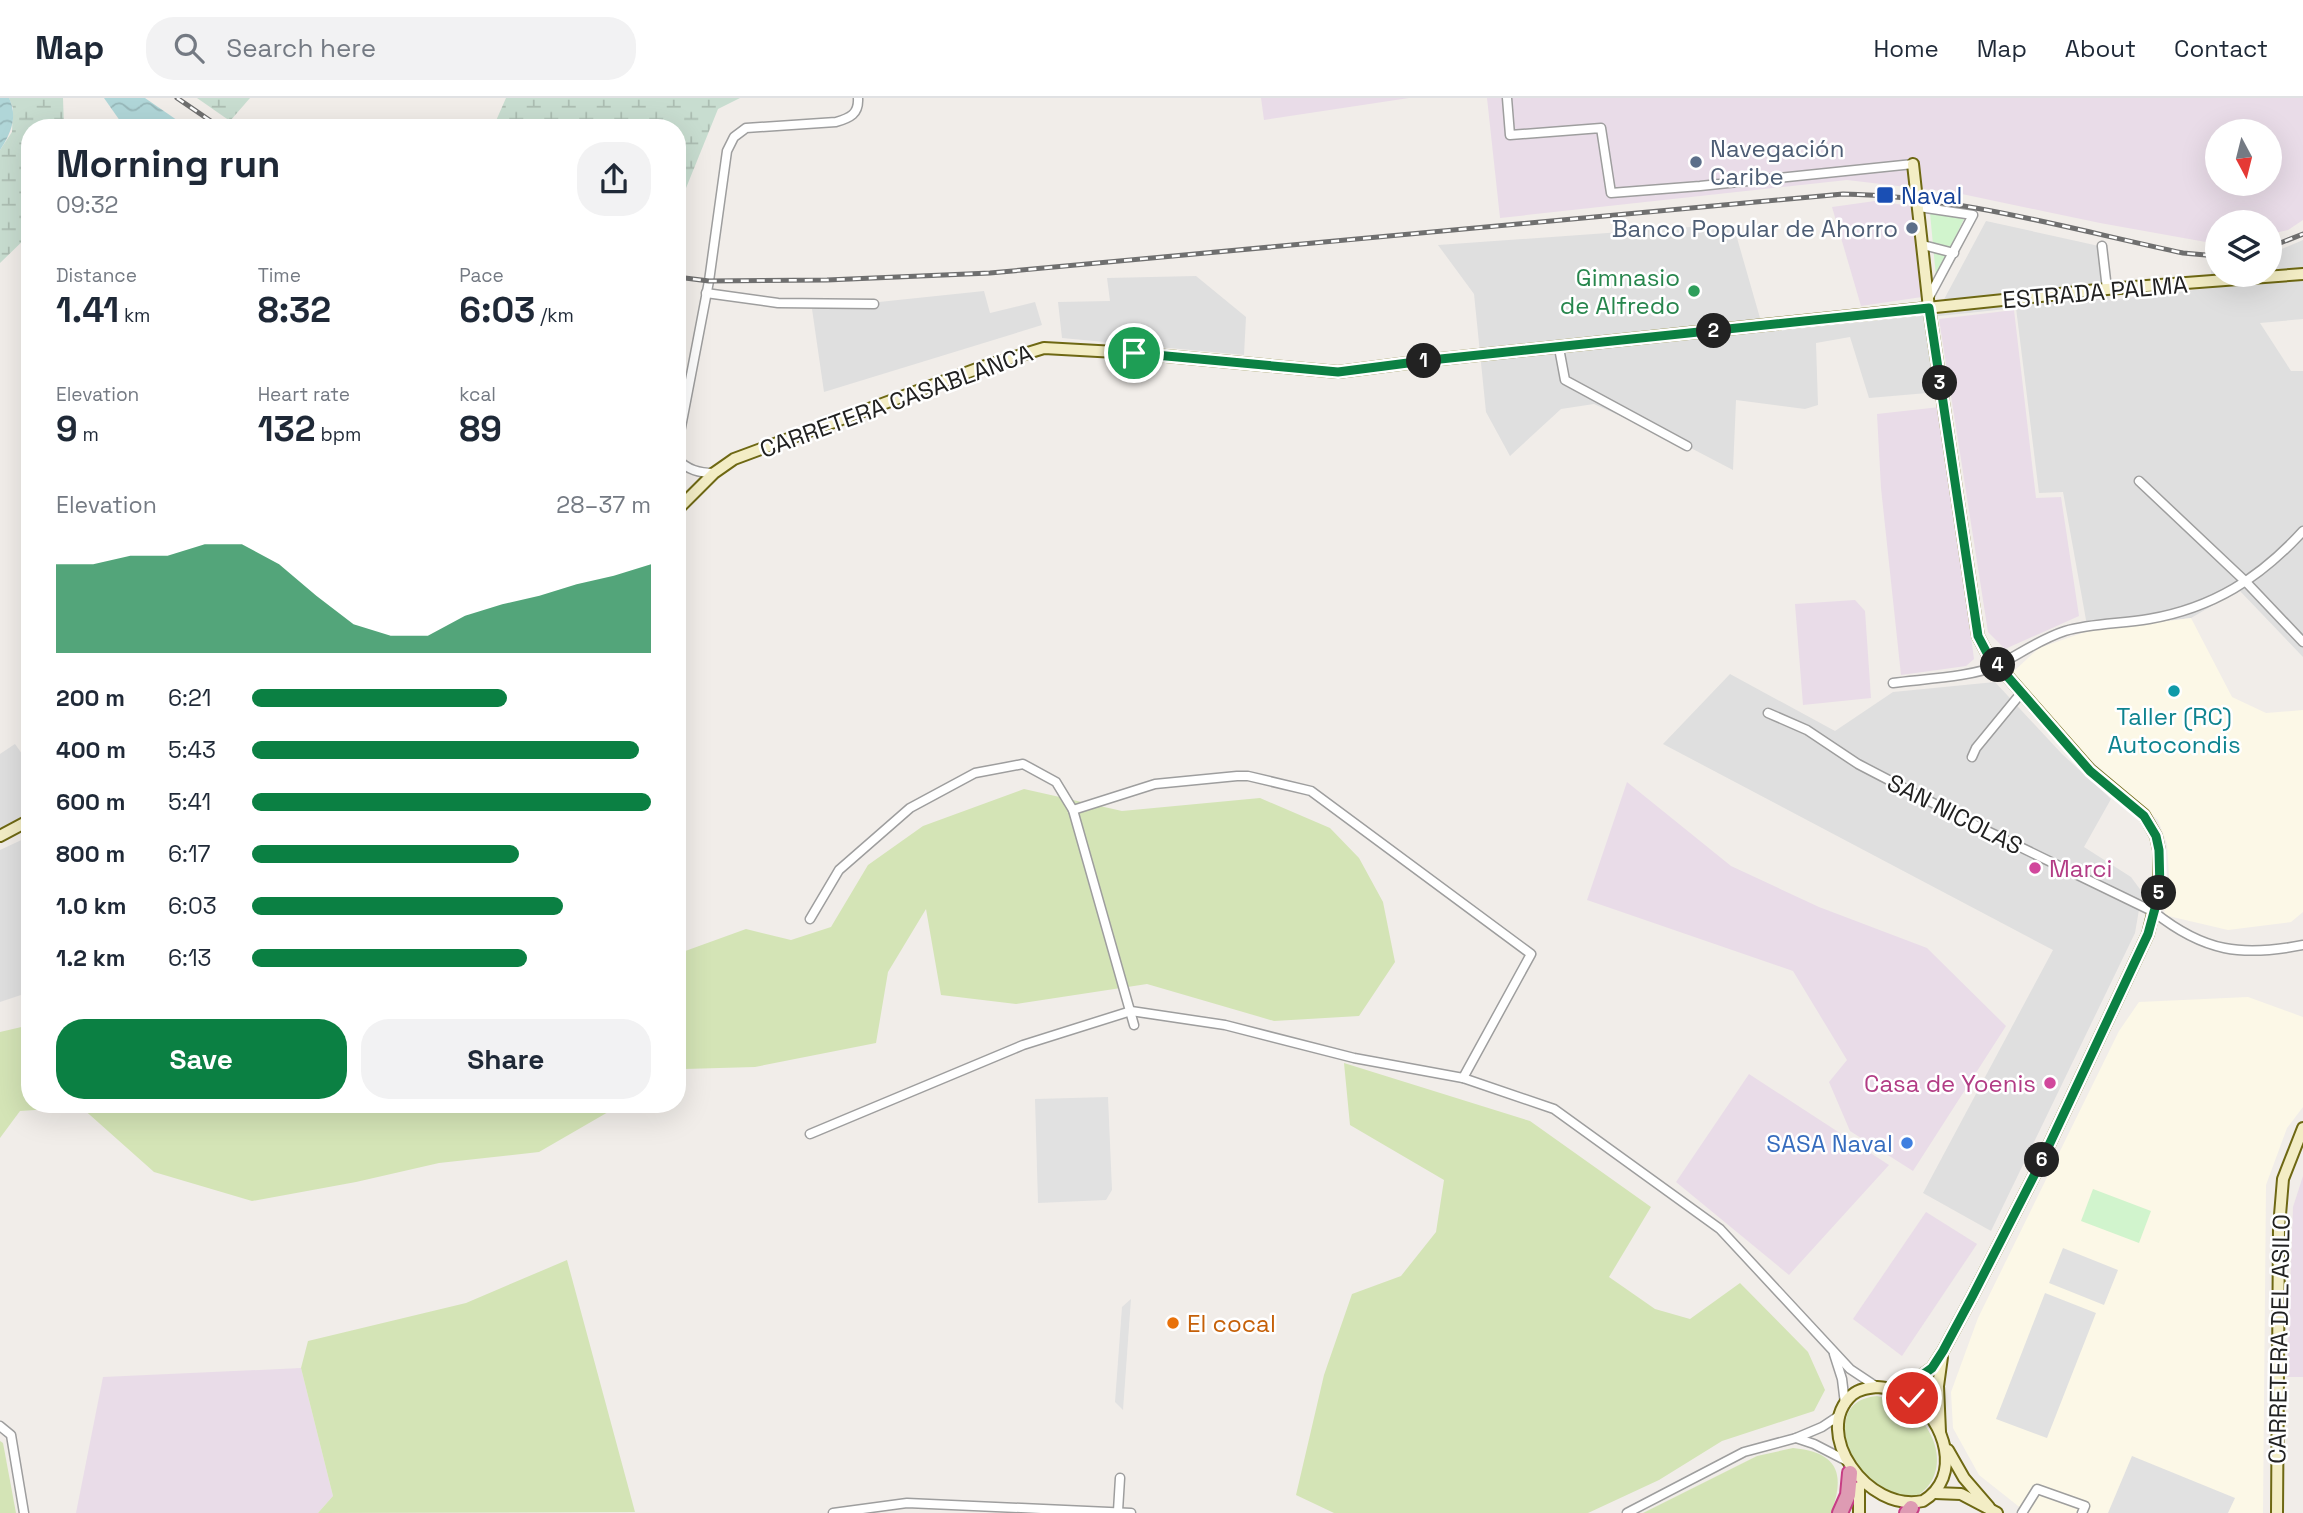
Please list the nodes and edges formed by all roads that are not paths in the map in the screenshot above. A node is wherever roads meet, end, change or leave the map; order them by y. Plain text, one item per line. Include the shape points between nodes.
1 (858, 98) edge
2 (1507, 98) edge
3 (1913, 164) joint
4 (1919, 207) junction
5 (1923, 245) junction
6 (2102, 246) dead end
7 (1954, 253) junction
8 (2303, 274) edge
9 (2107, 289) junction
10 (706, 293) junction
11 (874, 304) dead end
12 (1929, 304) junction
13 (1559, 348) junction
14 (686, 400) edge
15 (1687, 446) dead end
16 (686, 468) edge
17 (715, 473) junction
18 (2139, 481) dead end
19 (686, 501) edge
20 (2303, 531) edge
21 (2246, 582) junction
22 (2303, 642) edge
23 (1997, 665) junction
24 (1893, 683) dead end
25 (2022, 692) junction
26 (1768, 713) dead end
27 (1972, 757) dead end
28 (1073, 810) junction
29 (21, 825) edge
30 (0, 836) edge
31 (2154, 912) junction
32 (810, 919) dead end
33 (2303, 945) edge
34 (1131, 1011) junction
35 (1133, 1025) dead end
36 (1463, 1078) junction
37 (2303, 1128) edge
38 (810, 1134) dead end
39 (1829, 1345) junction
40 (1943, 1351) junction
41 (1877, 1387) junction
42 (1891, 1389) junction
43 (1845, 1404) junction
44 (1840, 1415) junction
45 (0, 1426) edge
46 (1796, 1438) junction
47 (1942, 1439) junction
48 (1847, 1466) junction
49 (1120, 1478) dead end
50 (1858, 1487) junction
51 (1935, 1493) junction
52 (1904, 1510) edge
53 (1993, 1510) edge
54 (1118, 1511) junction
55 (24, 1513) edge
56 (833, 1513) edge
57 (1131, 1513) edge
58 (1628, 1513) edge
59 (1840, 1513) edge
60 (1858, 1513) edge
61 (2022, 1513) edge
62 (2082, 1513) edge
63 (2277, 1513) edge

1 - 10 street via 854,115 836,122 746,128 734,137 727,150
2 - 3 street via 1510,135 1601,128 1611,192
3 - 4 main road
4 - 5 main road
4 - 7 street via 1973,215
5 - 7 street
5 - 12 main road
6 - 9 street
7 - 12 street
8 - 9 main road, ESTRADA PALMA
9 - 12 main road, ESTRADA PALMA
10 - 11 street via 778,303
10 - 14 street
12 - 13 main road, CARRETERA CASABLANCA
12 - 23 main road via 1978,636
13 - 15 street via 1565,380
13 - 17 main road, CARRETERA CASABLANCA via 1338,372 1044,348 734,459
16 - 17 street
17 - 19 main road, CARRETERA CASABLANCA
18 - 21 street
20 - 21 street
21 - 22 street
21 - 23 street via 2189,610 2062,632
23 - 24 street
23 - 25 main road
25 - 27 street
25 - 31 main road via 2090,771 2151,825 2160,865
26 - 31 street, SAN NICOLAS via 1807,730 1858,764 1969,822
28 - 32 street via 1056,782 1023,764 975,773 910,808 839,870
28 - 34 street
28 - 36 street via 1155,784 1237,776 1311,791 1531,954
29 - 30 main road
31 - 33 street, SAN NICOLAS via 2175,929 2232,951
31 - 40 main road via 2148,934 2042,1160
34 - 35 street
34 - 36 street via 1226,1025 1354,1058
34 - 38 street via 1023,1045
36 - 39 street via 1554,1109 1720,1229
37 - 63 main road, CARRETERA DEL ASILO via 2283,1178 2279,1227
39 - 41 street via 1850,1369
39 - 43 street via 1838,1364
40 - 42 main road via 1923,1375
40 - 47 main road via 1938,1386
41 - 42 main road
41 - 43 main road via 1860,1390
42 - 47 main road via 1920,1404
43 - 44 main road
44 - 46 street
44 - 48 main road via 1839,1436
45 - 55 street via 11,1435
46 - 48 street
46 - 58 street via 1744,1452
47 - 51 main road via 1946,1469
47 - 53 main road via 1964,1478
48 - 50 main road
48 - 59 highway via 1848,1495
49 - 54 street
50 - 52 main road via 1877,1501
50 - 60 main road
51 - 52 main road
51 - 53 main road via 1961,1494
54 - 56 street via 907,1503
54 - 57 street
61 - 62 street via 2037,1489 2085,1506

